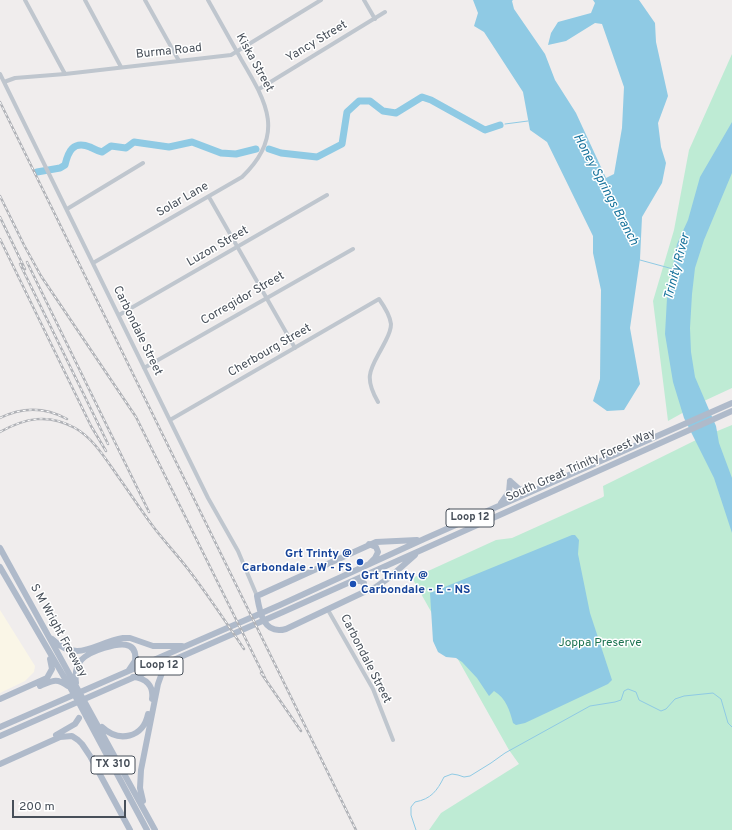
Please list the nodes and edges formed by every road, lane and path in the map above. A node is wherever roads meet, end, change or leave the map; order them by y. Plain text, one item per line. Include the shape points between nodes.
1 (25, 0) edge
2 (85, 0) edge
3 (145, 0) edge
4 (321, 0) edge
5 (364, 0) edge
6 (210, 1) edge
7 (385, 12) dead end
8 (375, 19) junction
9 (237, 52) junction
10 (179, 61) junction
11 (121, 67) junction
12 (0, 74) edge
13 (65, 74) junction
14 (4, 82) junction
15 (258, 89) junction
16 (266, 139) joint
17 (143, 163) dead end
18 (327, 195) dead end
19 (208, 197) junction
20 (67, 209) junction
21 (237, 247) junction
22 (353, 249) dead end
23 (93, 263) junction
24 (266, 298) junction
25 (119, 315) junction
26 (295, 348) junction
27 (144, 368) junction
28 (378, 402) dead end
29 (732, 403) edge
30 (732, 411) edge
31 (170, 420) junction
32 (533, 491) junction
33 (516, 498) junction
34 (500, 505) junction
35 (494, 516) junction
36 (424, 539) junction
37 (369, 544) junction
38 (0, 548) edge
39 (423, 549) junction
40 (368, 565) junction
41 (0, 567) edge
42 (352, 581) junction
43 (362, 593) junction
44 (257, 596) junction
45 (328, 610) junction
46 (47, 634) junction
47 (186, 646) junction
48 (48, 650) junction
49 (171, 661) junction
50 (128, 671) junction
51 (133, 677) junction
52 (69, 686) junction
53 (77, 687) junction
54 (0, 700) edge
55 (78, 701) junction
56 (0, 704) edge
57 (80, 718) junction
58 (98, 723) junction
59 (0, 727) edge
60 (62, 733) junction
61 (0, 736) edge
62 (75, 736) junction
63 (393, 740) dead end
64 (0, 759) edge
65 (0, 764) edge
66 (147, 814) junction
67 (130, 830) edge
68 (147, 830) edge
69 (156, 830) edge

1 - 13 street
2 - 11 street
3 - 10 street
4 - 9 street, Burma Road
5 - 8 street
6 - 9 street, Kiska Street
7 - 8 street, Yancy Street
8 - 15 street, Yancy Street
9 - 10 street, Burma Road via 231,55
9 - 15 street, Kiska Street
10 - 11 street, Burma Road
11 - 13 street, Burma Road
12 - 14 street, Carbondale Street
13 - 14 street, Burma Road via 15,78
14 - 20 street, Carbondale Street
15 - 16 street, Kiska Street via 267,114
16 - 19 street, Solar Lane via 259,158 242,177
17 - 20 street
18 - 21 street, Luzon Street
19 - 21 street
19 - 23 street, Solar Lane
20 - 23 street, Carbondale Street
21 - 24 street
21 - 25 street, Luzon Street
22 - 24 street, Corregidor Street
23 - 25 street, Carbondale Street
24 - 26 street
24 - 27 street, Corregidor Street
25 - 27 street, Carbondale Street
26 - 28 street, Cherbourg Street via 379,299 391,323 389,335 368,378
26 - 31 street, Cherbourg Street
27 - 31 street, Carbondale Street
29 - 32 main road, South Great Trinity Forest Way / Loop 12
30 - 35 main road, South Great Trinity Forest Way / Loop 12
31 - 44 street, Carbondale Street via 208,498 238,551
32 - 33 main road, South Great Trinity Forest Way / Loop 12
32 - 34 main road via 519,489 510,481 509,492
33 - 34 main road, South Great Trinity Forest Way / Loop 12
33 - 35 main road via 514,503
34 - 36 main road, South Great Trinity Forest Way / Loop 12
35 - 39 main road, South Great Trinity Forest Way / Loop 12
36 - 37 main road
36 - 40 main road, South Great Trinity Forest Way / Loop 12
37 - 40 main road via 376,547 378,552
37 - 44 main road
38 - 46 main road, S M Wright Freeway / TX 310
39 - 42 main road, South Great Trinity Forest Way / Loop 12
39 - 43 main road via 376,588
40 - 47 main road, South Great Trinity Forest Way / Loop 12
41 - 48 main road, S M Wright Freeway / TX 310
42 - 43 main road via 364,583
42 - 49 main road, South Great Trinity Forest Way / Loop 12
43 - 45 main road
44 - 45 main road via 265,623 274,630 286,629
45 - 63 street, Carbondale Street via 373,689
46 - 47 main road via 62,647 73,651 82,651 123,638 152,646
46 - 53 main road, S M Wright Freeway / TX 310
47 - 50 main road, South Great Trinity Forest Way / Loop 12
48 - 52 main road, S M Wright Freeway / TX 310
48 - 54 main road via 52,666 47,678
49 - 51 main road, South Great Trinity Forest Way / Loop 12
49 - 66 main road via 163,670 158,684 141,770 140,788
50 - 53 main road via 135,662 134,652 126,644 116,644 83,658 76,670
50 - 59 main road, South Great Trinity Forest Way / Loop 12
51 - 58 main road via 147,682 152,693 147,719 142,728 128,736 117,736
51 - 61 main road, South Great Trinity Forest Way / Loop 12
52 - 55 main road, S M Wright Freeway / TX 310
52 - 56 main road via 53,680
53 - 58 main road, S M Wright Freeway / TX 310
55 - 57 main road
55 - 68 main road, TX 310
57 - 60 main road
57 - 62 main road
58 - 66 main road, TX 310
60 - 62 main road via 69,732
60 - 64 main road
62 - 65 main road via 60,737
62 - 67 main road via 90,756
66 - 69 main road, TX 310

